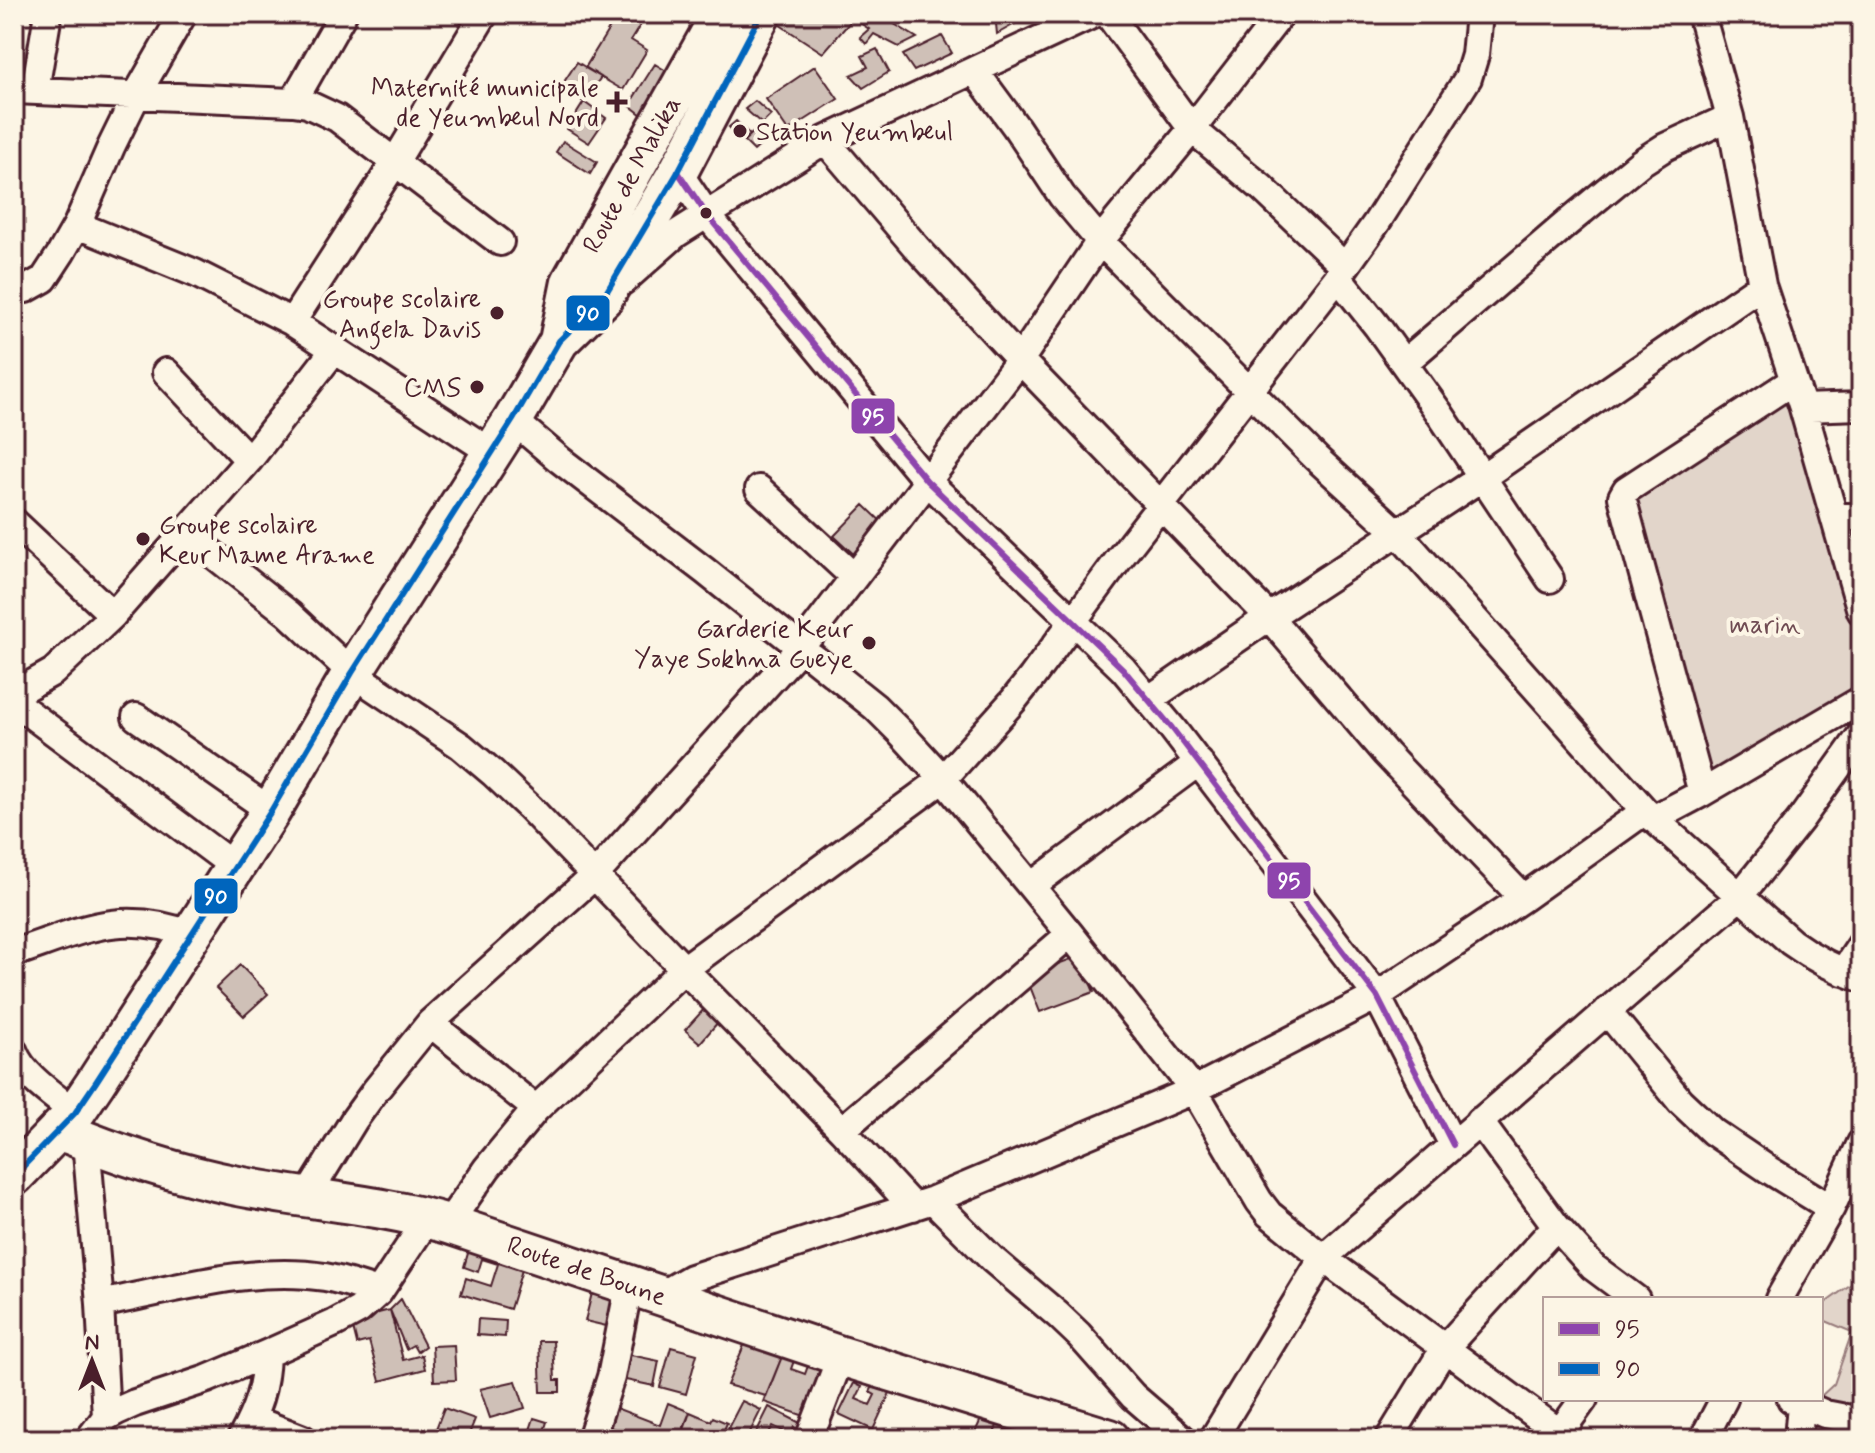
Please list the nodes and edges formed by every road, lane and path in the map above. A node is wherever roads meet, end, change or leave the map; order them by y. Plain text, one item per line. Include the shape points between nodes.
1 (48, 14) edge
2 (183, 14) edge
3 (343, 14) edge
4 (484, 14) edge
5 (1094, 14) edge
6 (1108, 14) edge
7 (1281, 14) edge
8 (1479, 14) edge
9 (1701, 14) edge
10 (743, 19) edge
11 (974, 70) junction
12 (25, 90) edge
13 (137, 94) junction
14 (293, 102) junction
15 (1730, 117) junction
16 (1192, 129) junction
17 (825, 140) junction
18 (395, 162) junction
19 (678, 172) junction
20 (707, 215) junction
21 (77, 225) junction
22 (1100, 241) junction
23 (500, 242) dead end
24 (1341, 272) junction
25 (1762, 285) junction
26 (14, 290) edge
27 (603, 298) junction
28 (292, 322) junction
29 (559, 341) junction
30 (335, 349) junction
31 (1020, 360) junction
32 (1404, 363) junction
33 (166, 372) dead end
34 (1793, 381) junction
35 (1249, 390) junction
36 (1861, 406) edge
37 (1803, 408) junction
38 (513, 420) junction
39 (491, 452) junction
40 (249, 460) junction
41 (1481, 478) junction
42 (927, 481) junction
43 (759, 489) dead end
44 (1161, 507) junction
45 (1848, 517) edge
46 (14, 522) edge
47 (186, 533) junction
48 (1398, 533) junction
49 (854, 577) junction
50 (1550, 579) dead end
51 (1861, 611) edge
52 (113, 615) junction
53 (1269, 617) junction
54 (1073, 620) junction
55 (801, 647) junction
56 (352, 673) junction
57 (14, 694) edge
58 (1148, 700) junction
59 (1861, 700) edge
60 (14, 702) edge
61 (136, 717) dead end
62 (1861, 735) edge
63 (1199, 762) junction
64 (943, 779) junction
65 (1702, 793) junction
66 (271, 811) junction
67 (1649, 815) junction
68 (235, 867) junction
69 (595, 875) junction
70 (1031, 886) junction
71 (1739, 897) junction
72 (1523, 898) junction
73 (1070, 934) junction
74 (191, 935) junction
75 (1861, 945) edge
76 (14, 953) edge
77 (684, 969) junction
78 (1852, 975) edge
79 (1377, 996) junction
80 (1607, 1011) junction
81 (430, 1023) junction
82 (14, 1052) edge
83 (1194, 1090) junction
84 (536, 1109) junction
85 (1479, 1121) junction
86 (73, 1128) junction
87 (842, 1130) junction
88 (1861, 1143) edge
89 (1453, 1145) junction
90 (14, 1176) edge
91 (306, 1198) junction
92 (923, 1204) junction
93 (1831, 1208) junction
94 (438, 1221) junction
95 (1556, 1226) junction
96 (1323, 1258) junction
97 (645, 1290) junction
98 (379, 1292) junction
99 (1633, 1297) edge
100 (1780, 1297) edge
101 (100, 1304) junction
102 (1444, 1349) junction
103 (266, 1354) junction
104 (841, 1356) junction
105 (1583, 1401) edge
106 (1723, 1401) edge
107 (1796, 1402) edge
108 (106, 1417) junction
109 (1861, 1421) edge
110 (247, 1429) edge
111 (1088, 1436) edge
112 (1557, 1436) edge
113 (89, 1439) edge
114 (303, 1439) edge
115 (591, 1439) edge
116 (809, 1439) edge
117 (1183, 1439) edge
118 (1213, 1439) edge
119 (1389, 1439) edge
120 (1703, 1439) edge
121 (1798, 1439) edge

1 - 12 street
2 - 13 street
3 - 14 street
4 - 18 street
5 - 11 street
6 - 16 street
7 - 16 street
8 - 24 street via 1468,78
9 - 15 street
10 - 19 main road, Route de Malika
10 - 29 main road, Route de Malika via 571,282
11 - 17 street
11 - 22 street
12 - 13 street
13 - 14 street
13 - 21 street
14 - 18 street via 337,118
15 - 25 street
15 - 32 street via 1640,163
16 - 22 street
16 - 24 street via 1262,188
17 - 20 street
17 - 31 street
18 - 23 street
18 - 28 street
19 - 20 street
19 - 27 main road, Route de Malika
20 - 27 street via 676,234
20 - 42 street
21 - 26 street via 44,279
21 - 28 street via 195,273
22 - 31 street
22 - 35 street
24 - 32 street
24 - 35 street
25 - 34 street
25 - 41 street
27 - 29 main road, Route de Malika
28 - 30 street
29 - 38 main road, Route de Malika
30 - 39 street
30 - 40 street
31 - 42 street
31 - 44 street
32 - 41 street
33 - 40 street
34 - 37 street
34 - 65 street via 1622,497
35 - 44 street
35 - 48 street
36 - 37 street
37 - 45 street
38 - 39 main road, Route de Malika
38 - 55 street
39 - 56 main road, Route de Malika
40 - 47 street
41 - 48 street
41 - 50 street
42 - 49 street
42 - 54 street
43 - 49 street
44 - 53 street
44 - 54 street
45 - 51 street
46 - 52 street
47 - 52 street
47 - 56 street via 289,614
48 - 53 street
48 - 67 street
49 - 55 street
52 - 57 street via 53,672
53 - 58 street
53 - 72 street via 1386,754
54 - 58 street
54 - 64 street via 1023,689
55 - 64 street via 875,707
55 - 69 street
56 - 66 main road, Route de Malika
56 - 69 street via 461,746
58 - 63 street
59 - 65 street
60 - 68 street
61 - 66 street
62 - 71 street
63 - 70 street
63 - 79 street
64 - 70 street
64 - 77 street
65 - 67 street
66 - 68 main road, Route de Malika
67 - 71 street
67 - 72 street
68 - 74 main road, Route de Malika
69 - 77 street
69 - 81 street
70 - 73 street
71 - 78 street via 1808,955
71 - 80 street
72 - 79 street
73 - 83 street
73 - 87 street
74 - 76 street via 128,922 101,925
74 - 86 main road, Route de Malika
75 - 78 street
77 - 84 street
77 - 87 street
79 - 83 street
79 - 89 street
80 - 85 street
80 - 93 street via 1680,1101 1713,1132
81 - 84 street
81 - 91 street via 354,1120
82 - 86 street
83 - 92 street
83 - 96 street via 1259,1201
84 - 94 street
85 - 89 street
85 - 95 street
86 - 90 main road, Route de Malika
86 - 91 main road, Route de Boune via 145,1162
86 - 101 street
87 - 92 street
88 - 93 street
89 - 96 street
91 - 94 main road, Route de Boune
92 - 97 street
92 - 117 street via 1058,1315 1133,1396
93 - 100 street
94 - 97 main road, Route de Boune
94 - 98 street
95 - 99 street via 1593,1267
95 - 102 street
96 - 102 street
96 - 118 street
97 - 104 main road, Route de Boune
97 - 115 street
98 - 101 street via 327,1277 259,1275
98 - 103 street via 359,1310
101 - 108 street
102 - 112 street
102 - 119 street
103 - 108 street
103 - 110 street via 262,1394
104 - 111 main road, Route de Boune
104 - 116 street
105 - 112 street
106 - 120 street
107 - 109 street
107 - 121 street
108 - 113 street
110 - 114 street

